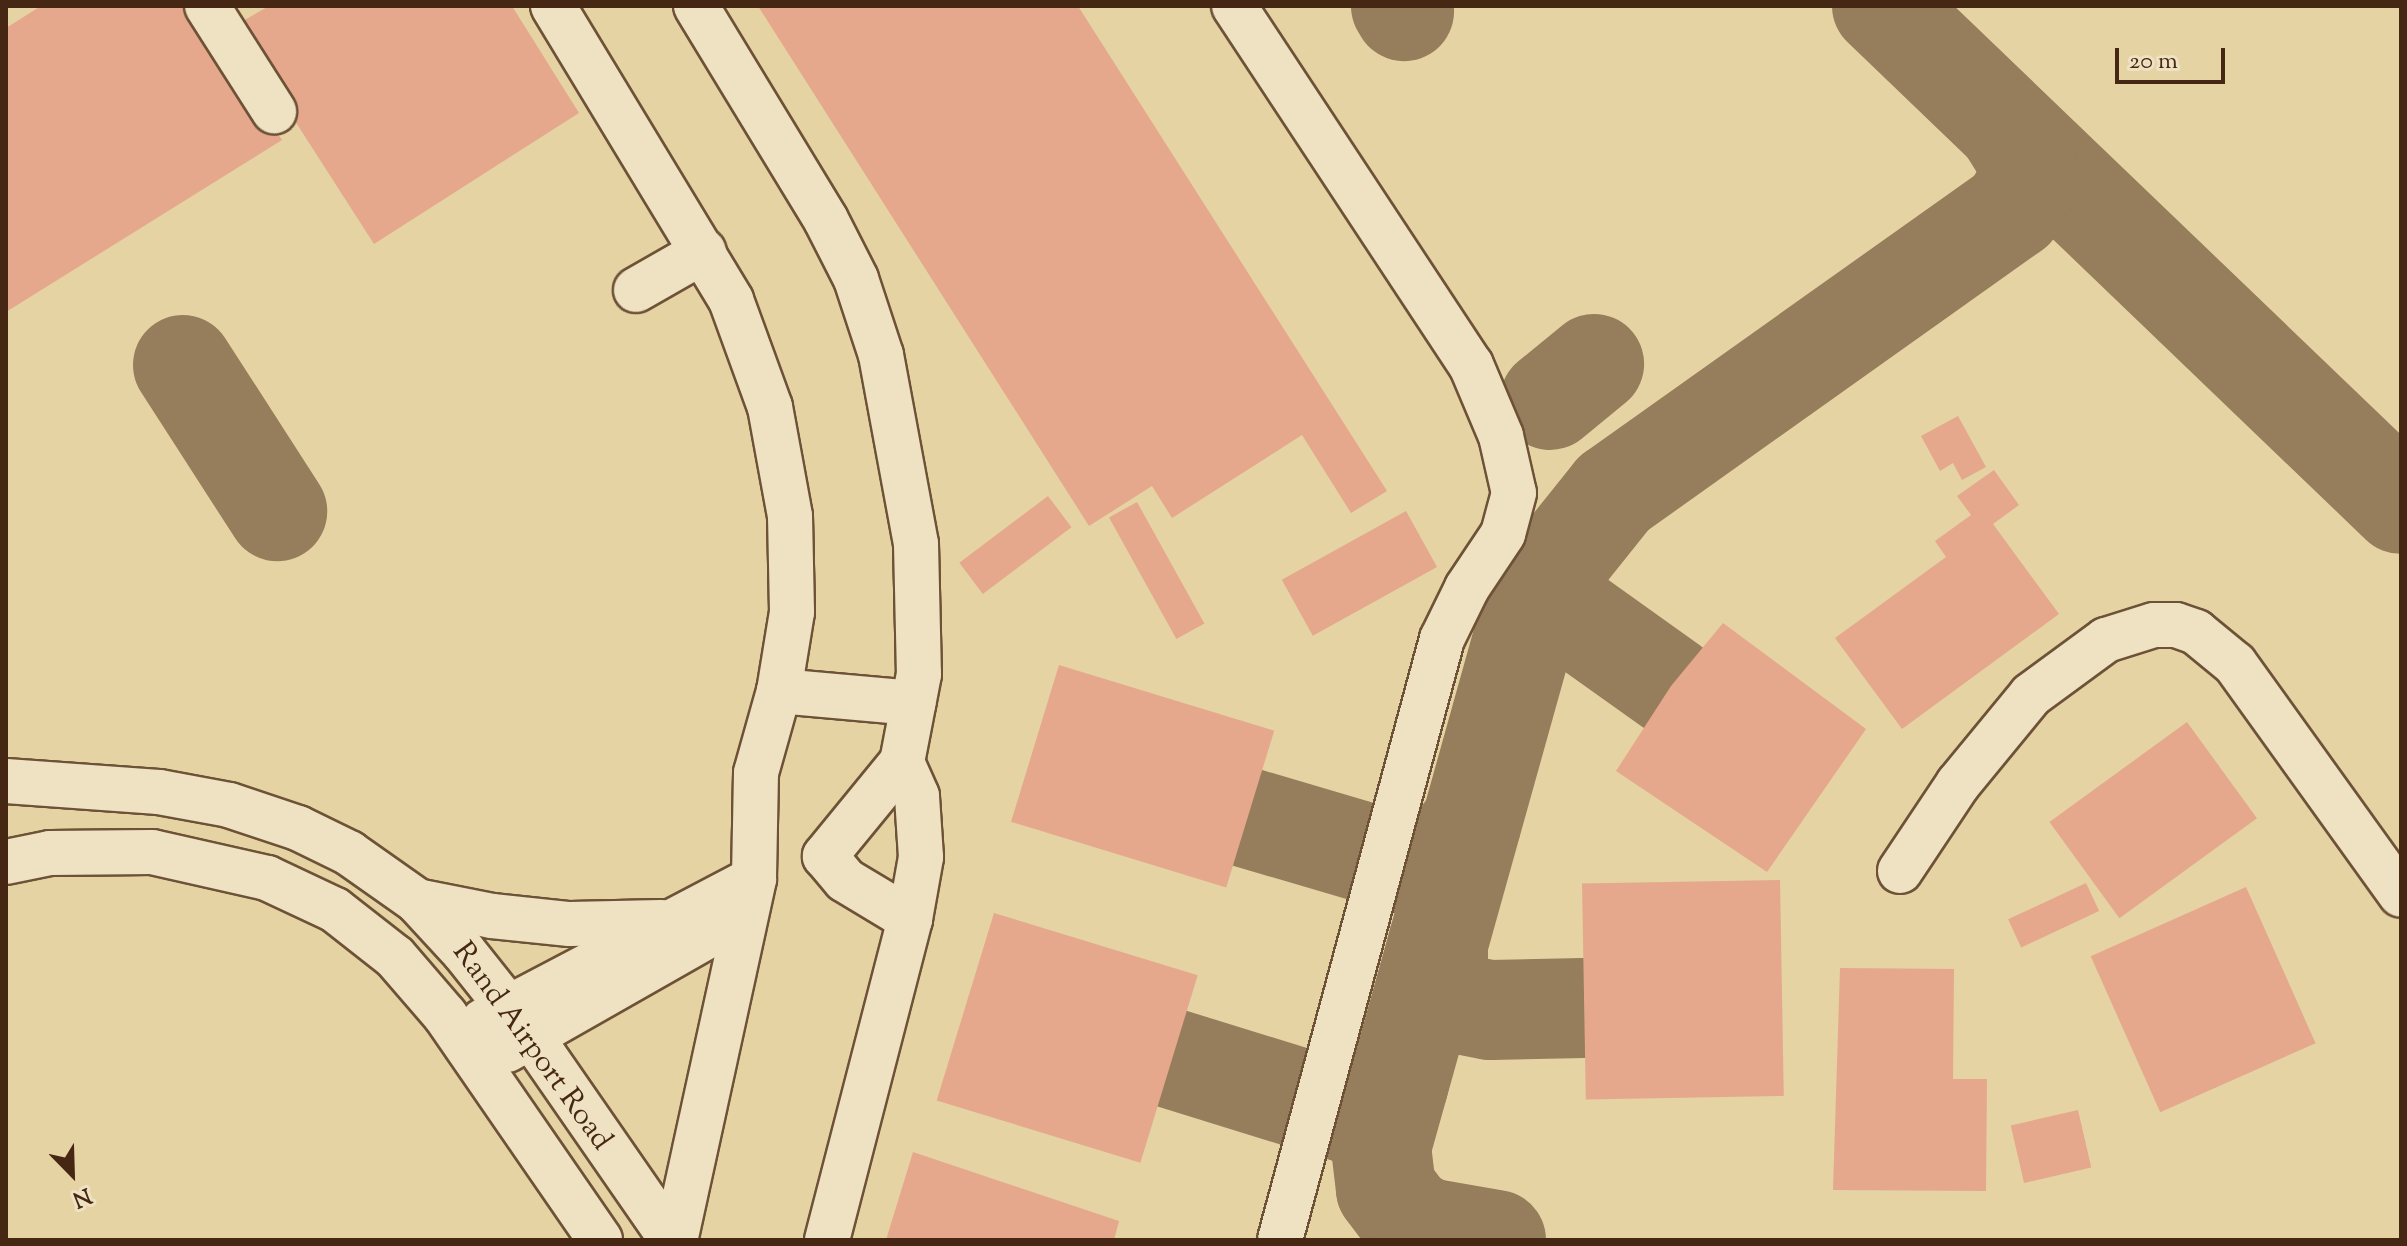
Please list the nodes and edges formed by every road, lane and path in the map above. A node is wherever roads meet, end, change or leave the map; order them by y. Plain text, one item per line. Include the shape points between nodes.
1 (207, 6) edge
2 (553, 6) edge
3 (696, 6) edge
4 (1234, 6) edge
5 (274, 111) dead end
6 (704, 251) junction
7 (636, 290) dead end
8 (779, 691) junction
9 (913, 703) junction
10 (902, 762) junction
11 (6, 781) edge
12 (6, 862) edge
13 (1900, 871) dead end
14 (2401, 895) edge
15 (751, 896) junction
16 (417, 901) junction
17 (910, 919) junction
18 (668, 922) junction
19 (519, 1021) junction
20 (472, 1050) junction
21 (600, 1240) edge
22 (673, 1240) edge
23 (827, 1240) edge
24 (1280, 1240) edge

1 - 5 street
2 - 6 street
3 - 9 street via 826,220 870,318 916,544 920,658
4 - 24 street via 1471,365 1501,436 1514,493 1503,534 1467,588 1442,639
6 - 7 street
6 - 8 street via 755,355 785,467 792,612
8 - 9 street
8 - 15 street via 756,773
9 - 10 street
10 - 17 street via 919,815 921,857
10 - 17 street via 825,856 845,880
11 - 16 street, Rand Airport Road via 159,792 229,805 298,828 349,853
12 - 20 street, Rand Airport Road via 50,853 152,852 267,878 335,910 395,957
13 - 14 street via 1968,771 2031,695 2106,640 2154,625 2176,625 2196,632 2235,664
15 - 18 street
15 - 19 street
15 - 22 street
16 - 18 street via 570,924
16 - 19 street, Rand Airport Road
17 - 23 street
18 - 19 street
19 - 20 street
19 - 22 street, Rand Airport Road
20 - 21 street, Rand Airport Road

